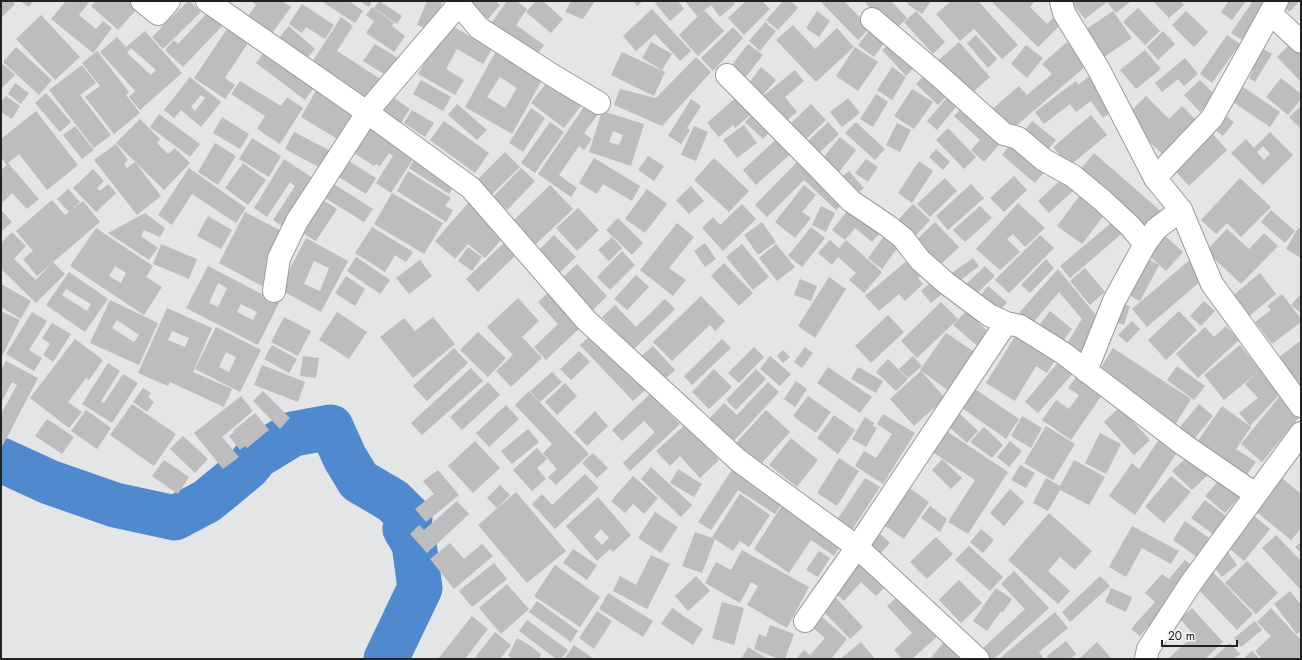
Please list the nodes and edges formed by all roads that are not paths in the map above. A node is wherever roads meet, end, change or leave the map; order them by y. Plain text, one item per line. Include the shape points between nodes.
1 (142, 1) edge
2 (169, 1) edge
3 (207, 1) edge
4 (1061, 1) edge
5 (458, 2) edge
6 (1273, 7) edge
7 (872, 19) dead end
8 (1301, 42) edge
9 (727, 75) dead end
10 (599, 103) dead end
11 (368, 113) junction
12 (1155, 178) junction
13 (1181, 210) junction
14 (1145, 244) junction
15 (274, 291) dead end
16 (1006, 323) junction
17 (1086, 371) junction
18 (1301, 406) edge
19 (1301, 433) edge
20 (1255, 494) junction
21 (857, 547) junction
22 (805, 621) dead end
23 (978, 659) edge
24 (1146, 659) edge

1 - 2 street via 158,14
3 - 11 street
4 - 12 street via 1064,13 1098,68
5 - 10 street via 479,28
5 - 11 street
6 - 8 street
6 - 12 street via 1212,118
7 - 14 street via 1004,134 1018,138 1044,160 1073,176 1130,226
9 - 16 street via 851,201 903,238 920,260 946,283 989,315
11 - 15 street via 297,221 280,258
11 - 21 street via 471,188 586,320 738,460
12 - 13 street
13 - 14 street via 1156,229
13 - 18 street via 1212,284
14 - 17 street via 1114,301
16 - 17 street via 1020,326
16 - 21 street
17 - 20 street via 1184,445
19 - 20 street
20 - 24 street via 1191,583 1148,649
21 - 22 street
21 - 23 street

